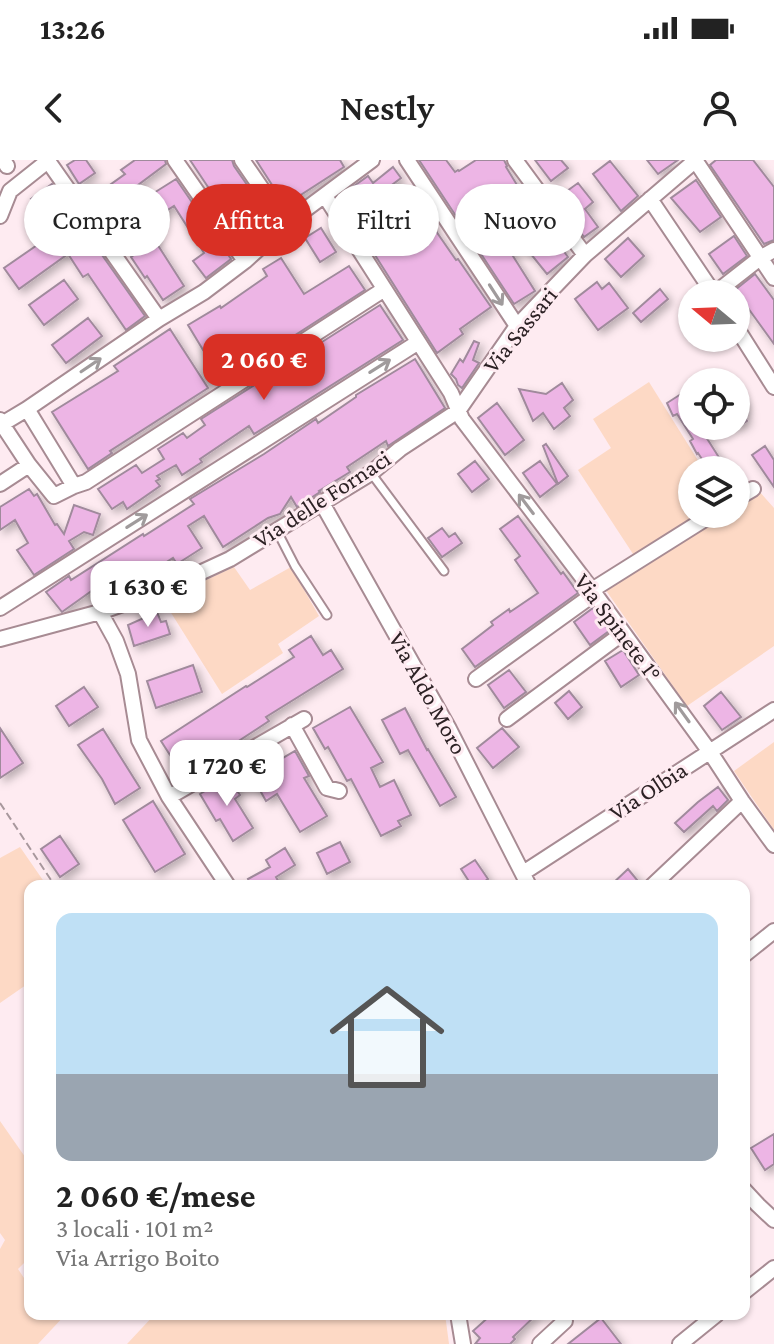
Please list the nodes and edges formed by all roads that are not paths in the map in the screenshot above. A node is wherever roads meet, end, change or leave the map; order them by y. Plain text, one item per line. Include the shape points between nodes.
1 (48, 160) edge
2 (175, 160) edge
3 (242, 160) edge
4 (372, 160) edge
5 (407, 160) edge
6 (515, 160) edge
7 (696, 160) edge
8 (354, 165) edge
9 (258, 184) edge
10 (533, 184) edge
11 (325, 196) junction
12 (650, 199) junction
13 (312, 205) edge
14 (0, 216) edge
15 (774, 250) edge
16 (585, 255) edge
17 (251, 256) edge
18 (584, 256) edge
19 (760, 258) junction
20 (245, 261) junction
21 (774, 278) edge
22 (705, 280) edge
23 (732, 280) edge
24 (383, 290) junction
25 (159, 319) junction
26 (517, 326) junction
27 (417, 343) junction
28 (750, 349) edge
29 (774, 387) edge
30 (27, 409) junction
31 (458, 411) junction
32 (1, 422) edge
33 (29, 465) junction
34 (371, 473) junction
35 (0, 484) edge
36 (74, 486) junction
37 (753, 489) dead end
38 (750, 491) edge
39 (322, 503) junction
40 (691, 528) edge
41 (277, 531) junction
42 (444, 571) dead end
43 (592, 590) junction
44 (0, 608) edge
45 (100, 612) junction
46 (327, 615) dead end
47 (623, 633) junction
48 (2, 635) edge
49 (476, 679) dead end
50 (774, 710) edge
51 (507, 719) dead end
52 (710, 752) junction
53 (339, 791) dead end
54 (169, 797) junction
55 (742, 801) junction
56 (774, 845) edge
57 (224, 880) edge
58 (526, 880) edge
59 (658, 880) edge
60 (774, 931) edge
61 (750, 950) edge
62 (750, 1196) edge
63 (774, 1220) edge
64 (774, 1268) edge
65 (750, 1287) edge
66 (459, 1320) edge
67 (710, 1320) edge
68 (565, 1321) dead end
69 (463, 1344) edge
70 (540, 1344) edge
71 (680, 1344) edge

1 - 14 street via 10,191
1 - 25 street
2 - 20 street
3 - 9 street
4 - 8 street
5 -> 26 street
6 - 10 street
7 - 12 street, Via Sassari
7 - 19 street
8 - 11 street
11 - 13 street
11 - 24 street, Via Spinete 1°
12 - 16 street, Via Sassari
12 - 22 street
15 - 19 street
17 - 20 street
18 - 26 street, Via Sassari
19 - 21 street
19 - 23 street
20 - 25 street
24 - 27 street, Via Spinete 1°
24 - 36 street
30 -> 25 street
26 - 31 street, Via Sassari
27 - 31 street, Via Spinete 1°
44 -> 27 street
28 - 29 street
30 - 32 street
30 - 36 street
31 - 34 street, Via delle Fornaci
43 -> 31 street, Via Spinete 1°
32 - 33 street
33 - 35 street
33 - 36 street via 54,496
34 - 39 street, Via delle Fornaci
34 - 42 lane
37 - 38 street
39 - 41 street, Via delle Fornaci
39 - 58 street, Via Aldo Moro via 449,729
40 - 43 street
41 - 45 street, Via delle Fornaci via 163,590
41 - 46 lane
43 - 47 street, Via Spinete 1°
43 - 49 street via 587,599
45 - 48 street, Via delle Fornaci
45 - 54 street via 128,674 139,740
47 - 51 street
52 -> 47 street, Via Spinete 1°
50 - 52 street, Via Olbia
52 - 55 street, Via Spinete 1°
52 - 58 street, Via Olbia
53 - 54 street via 327,788 298,722
54 - 57 street
55 - 56 street, Via Spinete 1°
55 - 59 street
60 - 61 street
62 - 63 street
64 - 65 street
66 - 69 street
67 - 71 street
68 - 70 street

